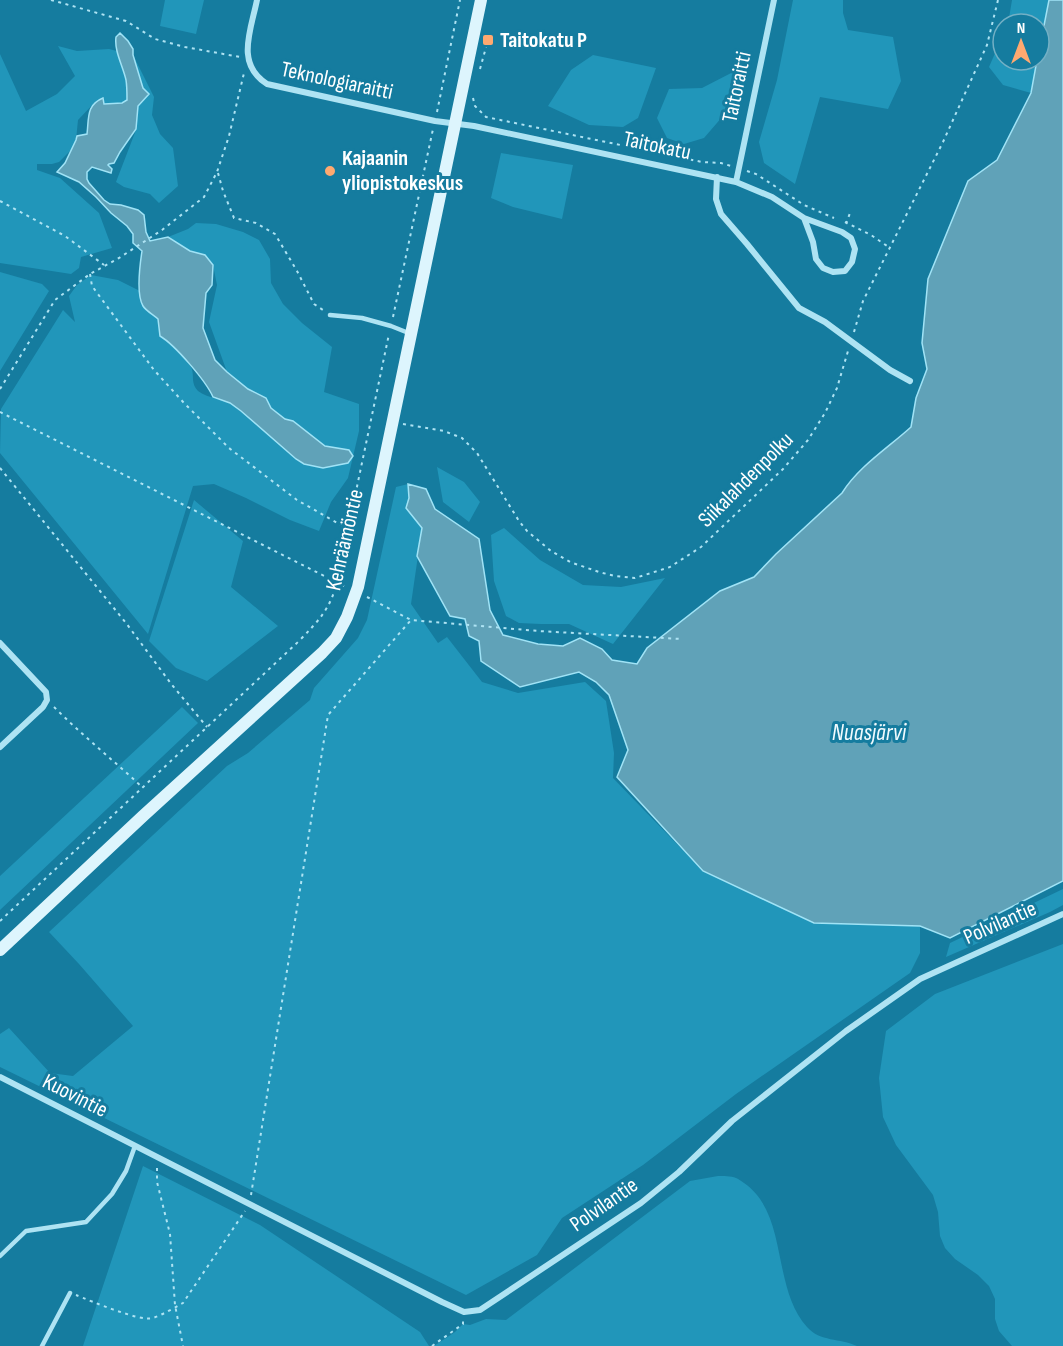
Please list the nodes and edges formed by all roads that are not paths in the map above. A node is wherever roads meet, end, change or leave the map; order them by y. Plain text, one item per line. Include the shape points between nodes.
1 (257, 0) edge
2 (481, 0) edge
3 (774, 0) edge
4 (455, 124) junction
5 (717, 177) junction
6 (736, 182) junction
7 (804, 218) junction
8 (330, 315) road end
9 (411, 334) junction
10 (910, 381) dead end
11 (0, 643) edge
12 (0, 747) edge
13 (1063, 914) edge
14 (0, 950) edge
15 (0, 1077) edge
16 (135, 1146) junction
17 (0, 1256) edge
18 (70, 1293) road end
19 (42, 1346) edge

1 - 4 street, Teknologiaraitti via 248,60 259,79 267,84
2 - 4 street, Kehräämöntie
3 - 6 street, Taitoraitti
4 - 5 street, Taitokatu
4 - 9 street, Kehräämöntie
5 - 6 street, Taitokatu
5 - 10 street via 716,199 721,214 798,308 825,322
6 - 7 street, Taitokatu via 772,197
7 - 7 street, Taitokatu via 851,238 855,249 852,262 844,270 834,272 816,260
8 - 9 lane via 391,326
9 - 14 street, Kehräämöntie via 356,592 336,638
11 - 12 street via 46,692 43,707
13 - 16 street, Polvilantie via 920,979 846,1031 732,1121 641,1203 480,1310 464,1312 442,1302
15 - 16 street, Kuovintie
16 - 17 lane via 117,1187 86,1222 26,1231
18 - 19 lane

